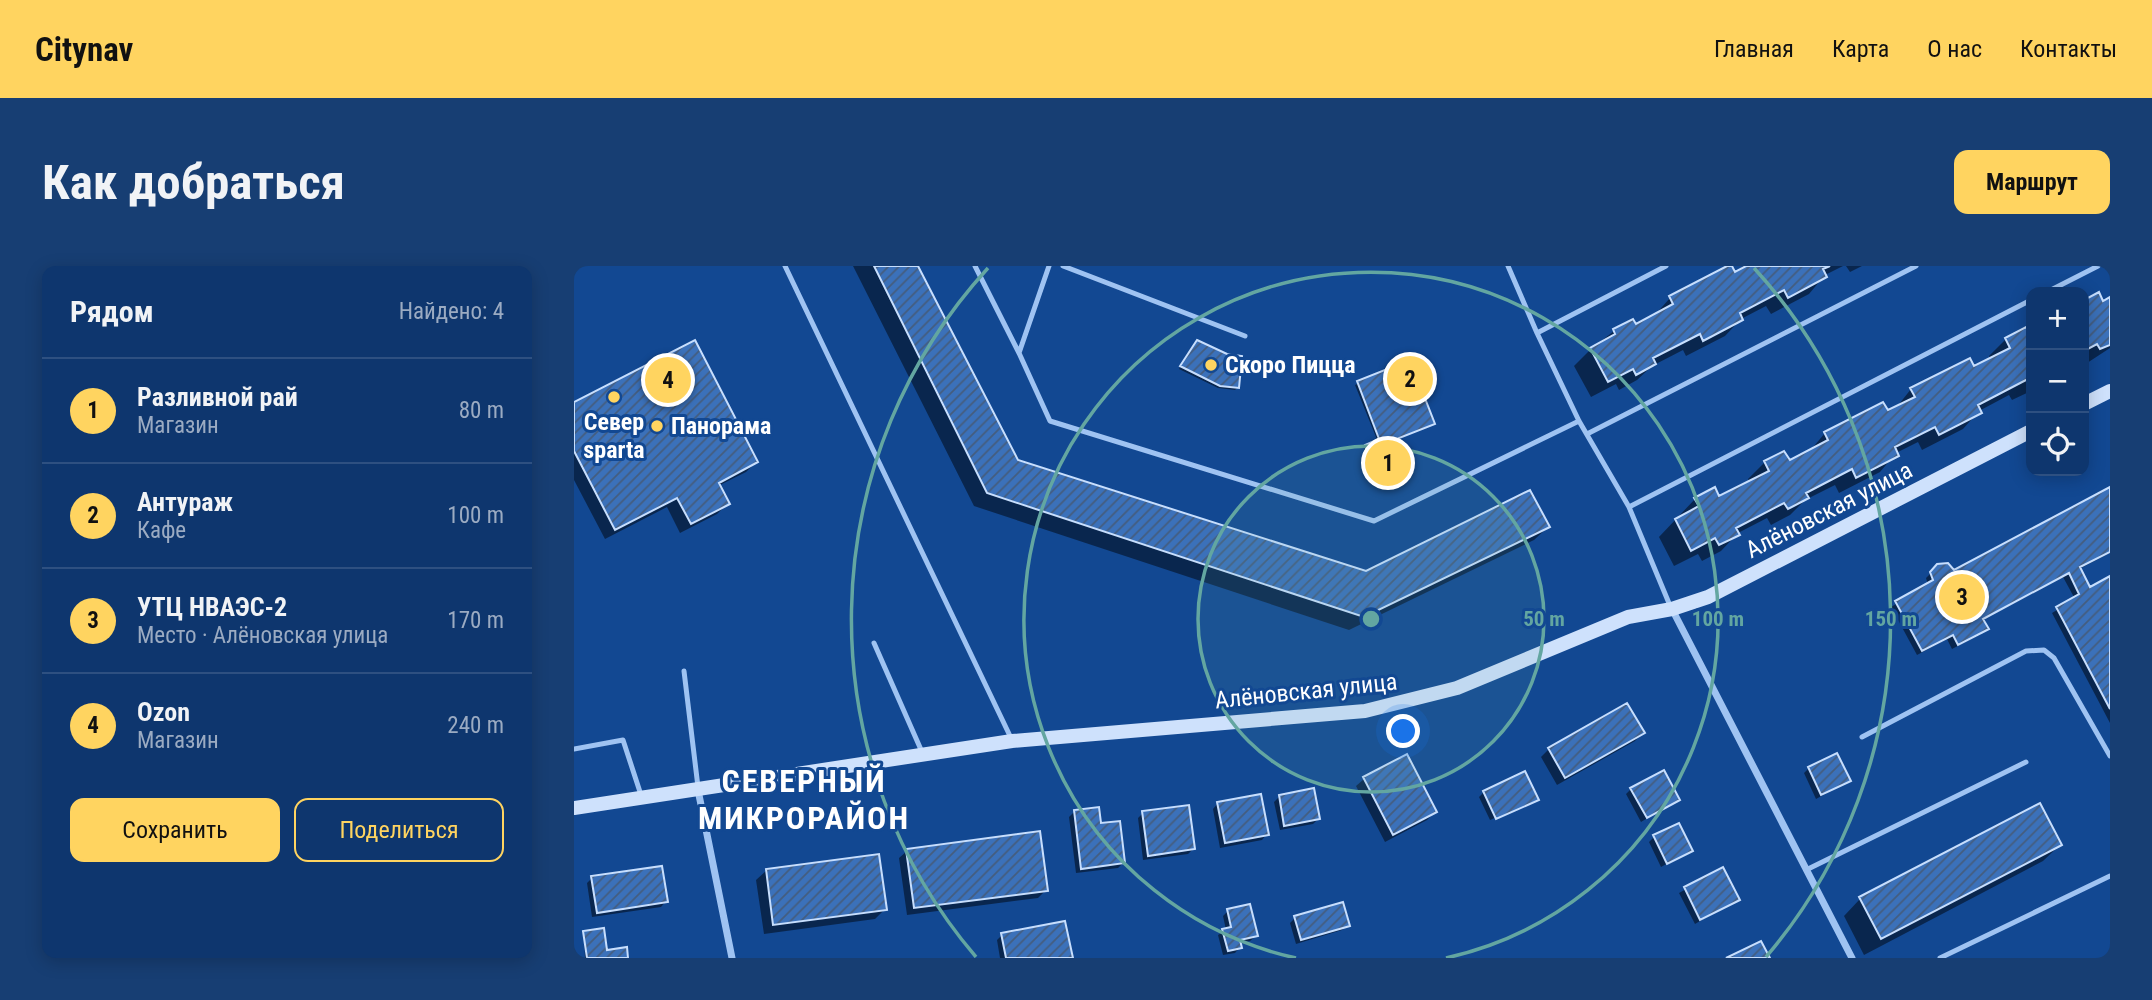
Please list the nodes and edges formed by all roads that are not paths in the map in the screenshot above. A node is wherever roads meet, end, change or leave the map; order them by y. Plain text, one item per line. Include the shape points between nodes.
1 (785, 266) edge
2 (975, 266) edge
3 (1049, 266) edge
4 (1063, 266) edge
5 (1507, 266) edge
6 (1666, 266) edge
7 (1916, 266) edge
8 (2098, 266) edge
9 (2057, 287) edge
10 (2026, 303) edge
11 (1537, 332) junction
12 (1245, 336) dead end
13 (1019, 353) junction
14 (2110, 391) edge
15 (2089, 402) edge
16 (1579, 421) junction
17 (1587, 434) junction
18 (2026, 434) edge
19 (1629, 507) junction
20 (1672, 609) junction
21 (874, 643) dead end
22 (684, 671) dead end
23 (1862, 737) dead end
24 (1012, 741) junction
25 (574, 748) edge
26 (923, 755) junction
27 (2110, 756) edge
28 (2026, 762) dead end
29 (698, 790) junction
30 (642, 798) junction
31 (574, 808) edge
32 (1806, 870) junction
33 (2110, 876) edge
34 (732, 958) edge
35 (1852, 958) edge
36 (1941, 958) edge

1 - 24 lane
2 - 13 lane
3 - 13 lane
4 - 12 lane
5 - 11 lane
6 - 11 lane
7 - 17 lane
8 - 9 lane
10 - 19 lane
11 - 16 lane
13 - 16 lane via 1050,421 1374,522
14 - 15 street
16 - 17 lane
17 - 19 lane
18 - 20 street, Алёновская улица via 1708,597
19 - 20 lane
20 - 24 street, Алёновская улица via 1628,617 1457,688 1377,709
20 - 32 street
21 - 26 lane
22 - 29 lane
23 - 27 lane via 2026,651 2044,650 2054,658
24 - 26 street, Алёновская улица
25 - 30 lane via 623,740
26 - 29 street, Алёновская улица
28 - 32 lane
29 - 30 street, Алёновская улица
29 - 34 street
30 - 31 street, Алёновская улица
32 - 35 street
33 - 36 lane

